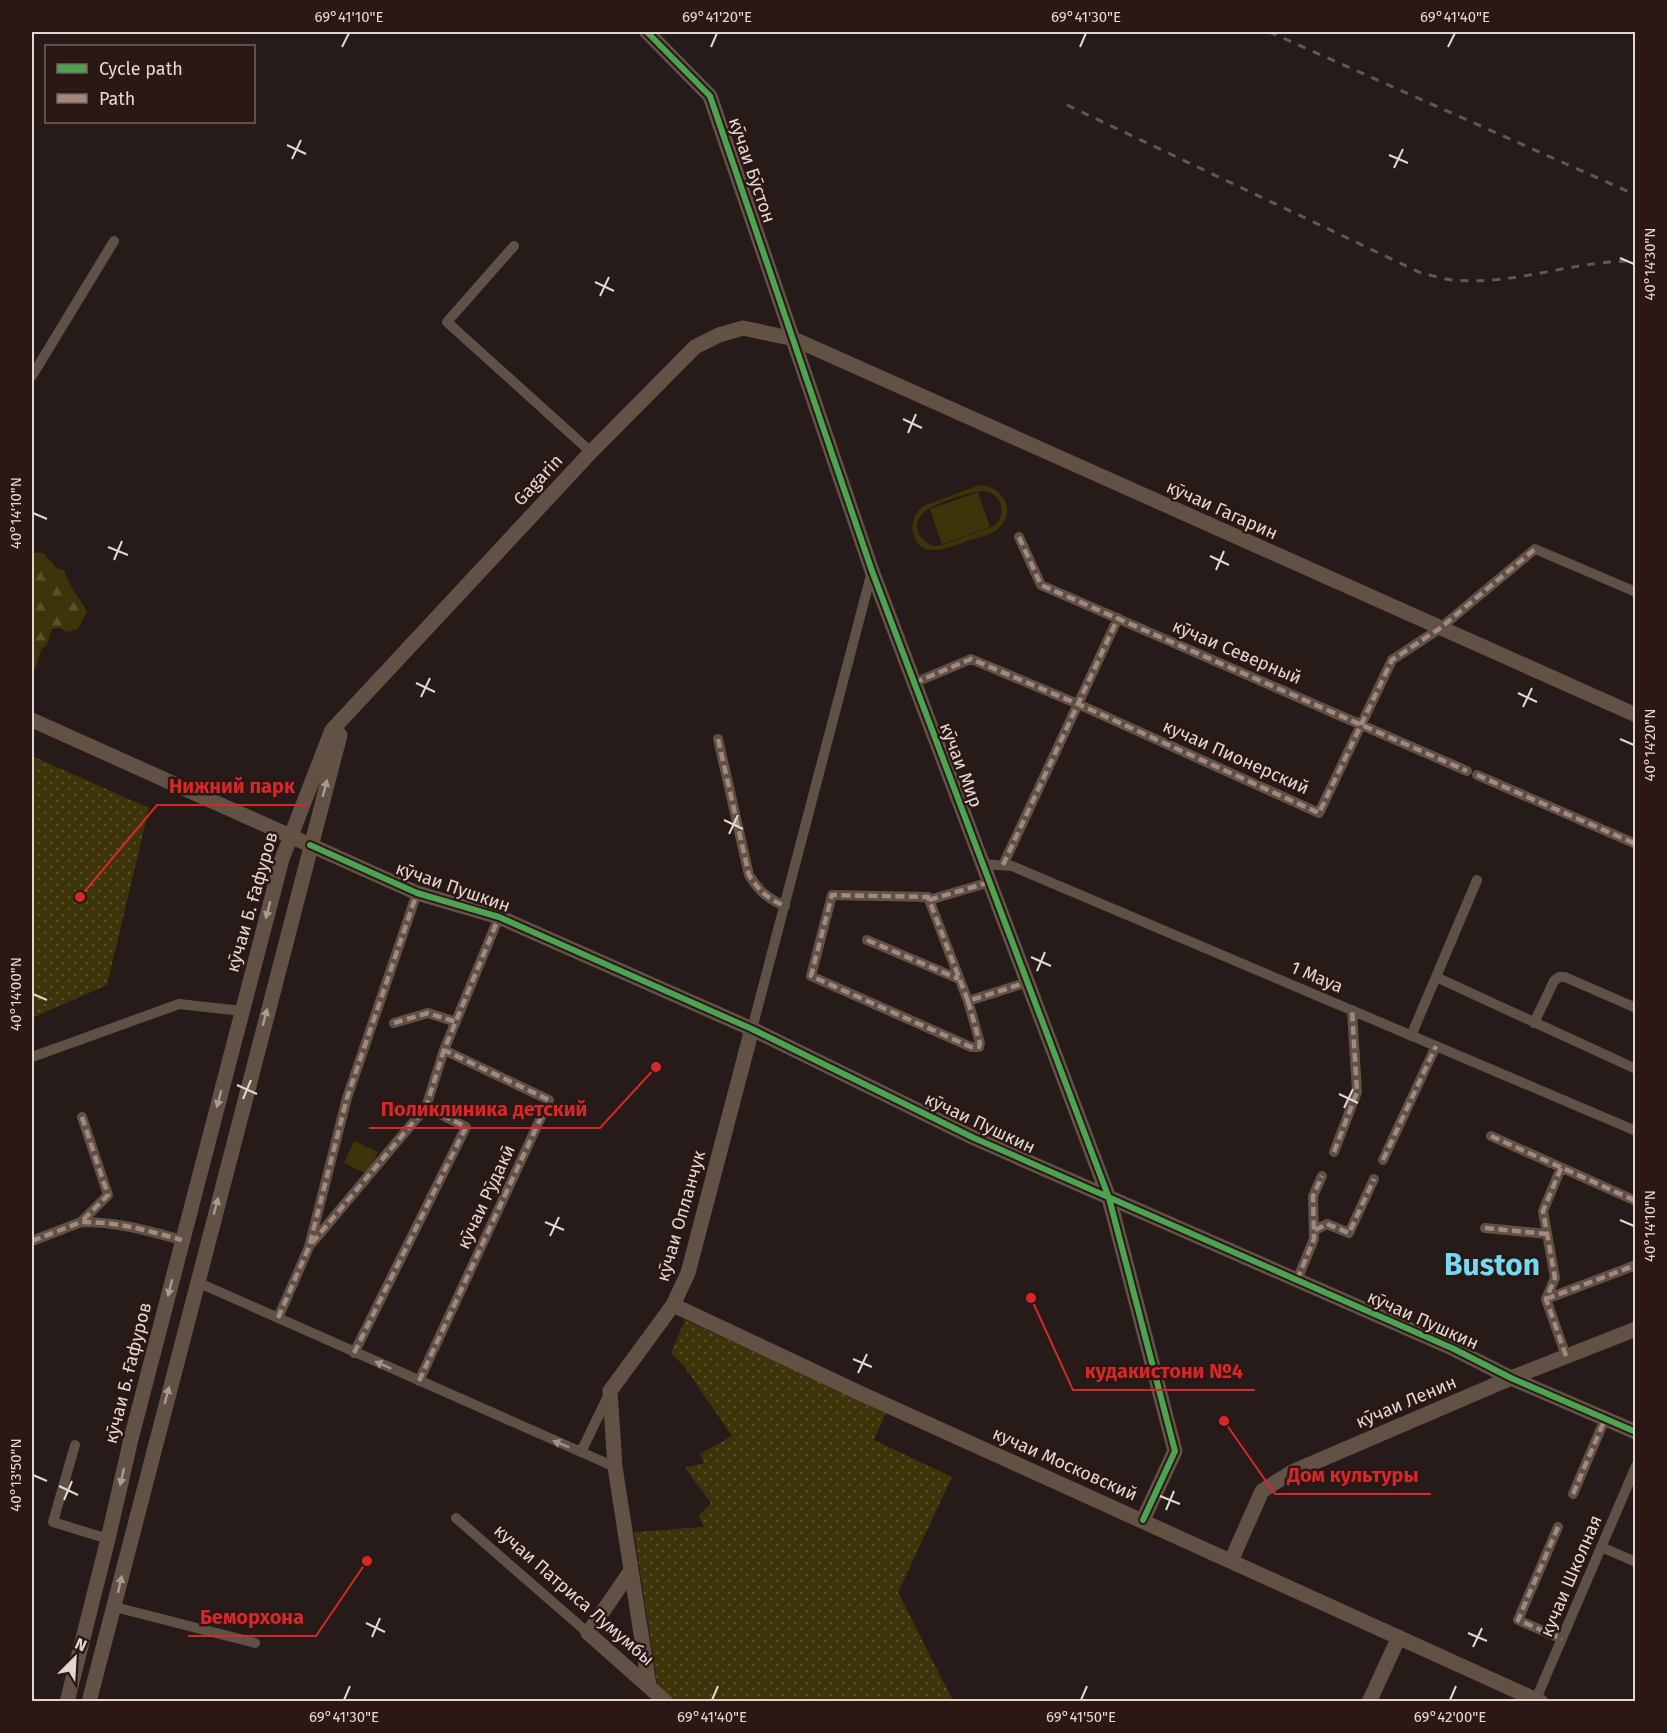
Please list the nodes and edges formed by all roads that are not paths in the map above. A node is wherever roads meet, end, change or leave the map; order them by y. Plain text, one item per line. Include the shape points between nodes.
1 (648, 32) edge
2 (114, 241) dead end
3 (514, 246) dead end
4 (794, 339) junction
5 (32, 376) edge
6 (591, 452) junction
7 (1019, 537) dead end
8 (872, 571) junction
9 (1635, 592) edge
10 (1118, 618) junction
11 (1439, 629) junction
12 (914, 683) junction
13 (1078, 704) junction
14 (1635, 715) edge
15 (32, 720) edge
16 (342, 720) junction
17 (1362, 724) junction
18 (718, 739) dead end
19 (291, 836) junction
20 (1635, 844) edge
21 (310, 845) junction
22 (983, 864) junction
23 (1003, 865) junction
24 (1477, 880) dead end
25 (990, 882) junction
26 (417, 893) junction
27 (929, 900) junction
28 (785, 906) junction
29 (499, 917) junction
30 (867, 940) dead end
31 (1436, 977) junction
32 (959, 979) junction
33 (1028, 982) junction
34 (968, 1001) junction
35 (1635, 1008) edge
36 (1352, 1010) junction
37 (242, 1011) junction
38 (456, 1022) junction
39 (394, 1023) dead end
40 (1533, 1023) junction
41 (752, 1029) junction
42 (1412, 1036) junction
43 (1436, 1046) junction
44 (232, 1050) junction
45 (444, 1050) junction
46 (255, 1056) junction
47 (32, 1057) edge
48 (1635, 1069) edge
49 (426, 1107) junction
50 (82, 1118) dead end
51 (1635, 1131) edge
52 (1491, 1136) dead end
53 (1334, 1152) dead end
54 (1383, 1160) dead end
55 (1561, 1168) junction
56 (1322, 1176) dead end
57 (1374, 1179) dead end
58 (1109, 1198) junction
59 (1635, 1201) edge
60 (81, 1222) junction
61 (1485, 1228) dead end
62 (1315, 1230) junction
63 (1547, 1234) junction
64 (32, 1240) edge
65 (182, 1240) junction
66 (309, 1247) junction
67 (1635, 1265) edge
68 (1297, 1280) junction
69 (197, 1282) junction
70 (1546, 1299) junction
71 (673, 1305) junction
72 (278, 1318) junction
73 (1635, 1329) edge
74 (354, 1353) junction
75 (1566, 1356) junction
76 (1511, 1378) junction
77 (419, 1381) junction
78 (610, 1391) junction
79 (1605, 1419) junction
80 (1635, 1431) edge
81 (75, 1445) dead end
82 (581, 1452) junction
83 (1635, 1466) edge
84 (615, 1467) junction
85 (1573, 1494) dead end
86 (456, 1518) dead end
87 (1143, 1520) junction
88 (1558, 1527) dead end
89 (108, 1539) junction
90 (129, 1543) junction
91 (1601, 1547) junction
92 (1232, 1561) junction
93 (1635, 1562) edge
94 (630, 1572) junction
95 (115, 1607) junction
96 (588, 1633) junction
97 (1399, 1637) junction
98 (1562, 1639) junction
99 (255, 1643) dead end
100 (649, 1685) junction
101 (1538, 1700) edge
102 (67, 1701) edge
103 (89, 1701) edge
104 (666, 1701) edge
105 (1369, 1701) edge

1 - 4 street, кӯчаи Бӯстон via 711,96
2 - 5 street
3 - 6 street via 447,322
4 - 6 street, Gagarin via 743,328 695,347
4 - 8 street, кӯчаи Мир
4 - 11 street, кӯчаи Гагарин
6 - 16 street, Gagarin
7 - 10 street, кӯчаи Северный via 1041,585
8 - 12 street, кӯчаи Мир
8 - 28 street
9 - 11 street, кучаи Пионерский via 1535,549
10 - 13 street
10 - 17 street, кӯчаи Северный
11 - 14 street, кӯчаи Гагарин
11 - 17 street, кучаи Пионерский via 1392,660
12 - 13 street, кучаи Пионерский via 971,659
12 - 22 street, кӯчаи Мир
13 - 17 street, кучаи Пионерский via 1319,813
13 - 23 street
15 - 19 street, кӯчаи Пушкин
16 - 19 street, кӯчаи Б. Ғафуров via 332,730
21 -> 16 street
17 - 20 street, кӯчаи Северный
18 - 28 street via 749,875 758,889
19 - 21 street, кӯчаи Пушкин
19 -> 37 street, кӯчаи Б. Ғафуров
21 - 26 street, кӯчаи Пушкин
46 -> 21 street
22 - 23 street, 1 Maya
22 - 25 street, кӯчаи Мир
23 - 36 street, 1 Maya via 1023,870
24 - 31 street
25 - 27 street
25 - 33 street, кӯчаи Мир
26 - 29 street, кӯчаи Пушкин
26 - 66 street via 347,1098
27 - 32 street
27 - 34 street via 832,895 811,976 971,1047 979,1047
28 - 41 street
29 - 38 street
29 - 41 street, кӯчаи Пушкин
30 - 32 street
31 - 40 street
31 - 42 street
32 - 34 street
33 - 34 street
33 - 58 street, кӯчаи Мир
35 - 40 street via 1559,977
36 - 42 street, 1 Maya
36 - 53 street via 1357,1092
37 - 44 street, кӯчаи Б. Ғафуров
37 - 47 street via 179,1004
38 - 39 street via 428,1013
38 - 45 street
40 - 48 street
41 - 58 street, кӯчаи Пушкин via 974,1138
41 - 71 street, кӯчаи Опланчук via 688,1274
42 - 43 street, 1 Maya
43 - 51 street, 1 Maya
43 - 54 street
44 - 46 street
44 -> 65 street, кӯчаи Б. Ғафуров
45 - 49 street
45 - 77 street, кӯчаи Рӯдакӣ via 549,1100
69 -> 46 street
49 - 66 street
49 - 74 street via 466,1127
50 - 60 street via 108,1196
52 - 55 street
55 - 59 street
55 - 63 street via 1543,1211
56 - 62 street via 1313,1196
57 - 62 street via 1349,1233 1327,1224
58 - 68 street, кӯчаи Пушкин
58 - 87 street via 1175,1451
60 - 64 street
60 - 65 street via 109,1222
61 - 63 street
62 - 68 street
63 - 70 street via 1555,1278
65 -> 89 street, кӯчаи Б. Ғафуров
66 - 72 street
67 - 70 street
68 - 76 street, кӯчаи Пушкин
69 - 72 street
90 -> 69 street
70 - 75 street
71 - 78 street, кӯчаи Опланчук
71 - 87 street, кучаи Московский
72 - 74 street
73 - 75 street, кӯчаи Ленин
77 -> 74 street
75 - 76 street, кӯчаи Ленин
76 - 79 street, кӯчаи Пушкин
76 - 92 street, кӯчаи Ленин via 1292,1472 1262,1491
82 -> 77 street
78 - 82 street
78 - 84 street
79 - 80 street, кӯчаи Пушкин
79 - 85 street
81 - 89 street via 52,1522
82 - 84 street
83 - 91 street, кучаи Школная
84 - 94 street
86 - 96 street, кучаи Патриса Лумумбы
87 - 92 street, кучаи Московский
88 - 98 street via 1518,1620
89 - 90 street
89 - 102 street, кӯчаи Б. Ғафуров
95 -> 90 street
91 - 93 street
91 - 98 street, кучаи Школная
92 - 97 street, кучаи Московский
94 - 96 street
94 - 100 street
95 - 99 street
95 - 103 street
96 - 100 street, кучаи Патриса Лумумбы
97 - 101 street, кучаи Московский
97 - 105 street
98 - 101 street, кучаи Школная
100 - 104 street, кучаи Патриса Лумумбы

